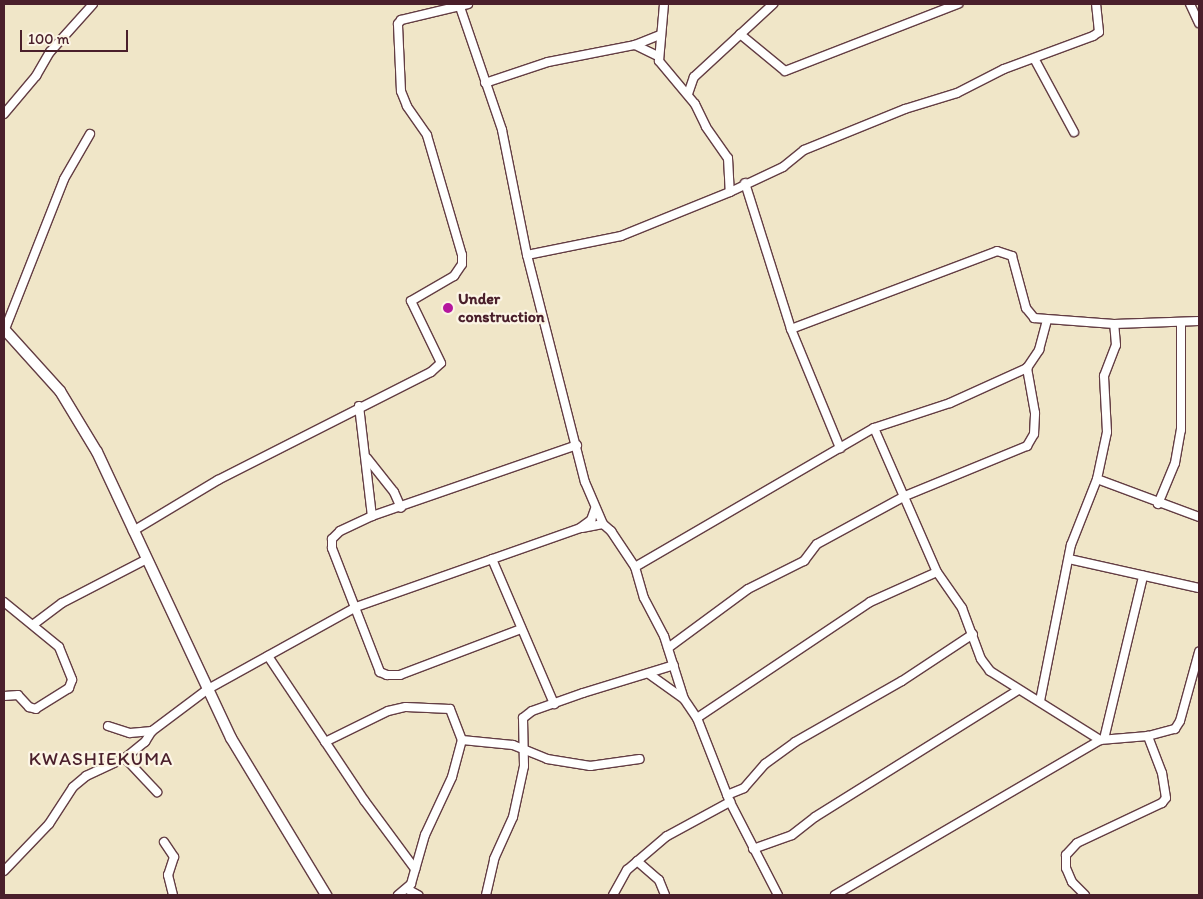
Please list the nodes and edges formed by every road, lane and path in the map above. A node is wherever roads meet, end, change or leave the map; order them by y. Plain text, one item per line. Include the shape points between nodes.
1 (93, 4) edge
2 (664, 4) edge
3 (773, 4) edge
4 (958, 4) edge
5 (1096, 4) edge
6 (1190, 4) edge
7 (464, 5) edge
8 (1199, 23) edge
9 (740, 34) junction
10 (660, 36) junction
11 (635, 45) junction
12 (658, 56) junction
13 (1035, 60) junction
14 (485, 83) junction
15 (688, 94) junction
16 (4, 114) edge
17 (1074, 132) dead end
18 (90, 134) dead end
19 (745, 182) junction
20 (730, 192) junction
21 (527, 255) junction
22 (1047, 320) junction
23 (1199, 321) edge
24 (1181, 323) junction
25 (1114, 324) junction
26 (4, 329) edge
27 (791, 329) junction
28 (1027, 368) junction
29 (359, 406) junction
30 (874, 428) junction
31 (577, 445) junction
32 (840, 448) junction
33 (367, 458) junction
34 (1097, 479) junction
35 (905, 496) junction
36 (1158, 504) junction
37 (401, 508) junction
38 (595, 509) junction
39 (372, 516) junction
40 (1199, 517) edge
41 (603, 524) junction
42 (580, 528) junction
43 (133, 531) junction
44 (492, 559) junction
45 (1069, 559) junction
46 (145, 560) junction
47 (635, 567) junction
48 (937, 572) junction
49 (1143, 576) junction
50 (1199, 588) edge
51 (4, 602) edge
52 (356, 607) junction
53 (34, 624) junction
54 (522, 629) junction
55 (973, 634) junction
56 (668, 648) junction
57 (1199, 653) edge
58 (268, 656) junction
59 (674, 665) junction
60 (649, 674) junction
61 (208, 689) junction
62 (1018, 690) junction
63 (4, 696) edge
64 (684, 699) junction
65 (1040, 701) junction
66 (554, 704) junction
67 (697, 718) junction
68 (108, 726) dead end
69 (152, 731) junction
70 (1148, 736) junction
71 (462, 740) junction
72 (1102, 740) junction
73 (325, 742) junction
74 (524, 748) junction
75 (125, 758) junction
76 (640, 759) dead end
77 (157, 792) dead end
78 (728, 798) junction
79 (164, 842) dead end
80 (753, 849) junction
81 (637, 861) junction
82 (415, 869) junction
83 (4, 871) edge
84 (407, 889) junction
85 (173, 895) edge
86 (326, 895) edge
87 (398, 895) edge
88 (418, 895) edge
89 (486, 895) edge
90 (613, 895) edge
91 (666, 895) edge
92 (778, 895) edge
93 (835, 895) edge
94 (1085, 895) edge

1 - 16 street via 50,52 36,76
2 - 10 street
3 - 9 street
4 - 9 street via 785,71
5 - 13 street via 1100,32
6 - 8 street
7 - 14 street
7 - 29 street via 402,20 398,24 401,91 427,135 462,255 462,264 454,276 411,300 441,363 432,372
9 - 15 street via 694,77
10 - 11 street
10 - 12 street
11 - 12 street
11 - 14 street via 548,62
12 - 15 street
13 - 17 street
13 - 19 street via 804,150 783,167
14 - 21 street via 502,130
15 - 20 street via 728,158
18 - 26 street via 64,180
19 - 20 street
19 - 27 street
20 - 21 street via 600,242
21 - 31 street
22 - 25 street
22 - 27 street via 1029,314 1012,256 997,251
22 - 28 street via 1039,350
23 - 24 street
24 - 25 street
24 - 36 street via 1179,445
25 - 34 street via 1116,345 1104,376 1107,432
26 - 43 street via 66,400 97,452
27 - 32 street
28 - 30 street via 950,403
28 - 35 street via 1035,413 1034,434 1027,446
29 - 33 street
29 - 43 street via 218,480
30 - 32 street
30 - 35 street
31 - 37 street
31 - 38 street
32 - 47 street
33 - 37 street via 394,492
33 - 39 street
34 - 36 street
34 - 45 street
35 - 48 street
35 - 56 street via 817,544 804,561 742,593
36 - 40 street
37 - 39 street
38 - 41 street
38 - 42 street via 591,520
39 - 52 street via 332,538 332,548
41 - 42 street
41 - 47 street
42 - 44 street
43 - 46 street
44 - 52 street
44 - 54 street
45 - 49 street
45 - 65 street
46 - 53 street via 62,603
46 - 61 street
47 - 56 street via 644,598
48 - 55 street via 962,608
48 - 67 street via 870,602
49 - 50 street
49 - 72 street
51 - 53 street
52 - 54 street via 380,672 392,676
52 - 58 street
53 - 63 street via 63,652 72,685 36,709 29,707 18,695
54 - 66 street
55 - 62 street via 990,672
55 - 78 street via 894,685 795,742 765,764 744,788
56 - 59 street
57 - 70 street via 1180,721 1175,729
58 - 61 street
58 - 73 street
59 - 60 street
59 - 64 street
60 - 64 street
60 - 66 street
61 - 69 street
61 - 86 street via 241,755
62 - 65 street
62 - 80 street via 815,817 792,835
64 - 67 street
65 - 72 street
66 - 74 street via 523,718
67 - 78 street
68 - 69 street via 130,733
69 - 75 street via 145,742
70 - 72 street
70 - 94 street via 1162,773 1166,798 1162,803 1077,844 1066,855 1066,868 1072,882
71 - 73 street via 450,709 406,707 388,711
71 - 74 street
71 - 82 street via 452,777 424,835
72 - 93 street
73 - 82 street
74 - 76 street via 547,759 590,766
74 - 89 street via 524,766 513,817 494,859
75 - 77 street
75 - 83 street via 86,776 73,787 49,824
78 - 80 street
78 - 81 street via 675,830
79 - 85 street via 174,856 168,875
80 - 92 street
81 - 90 street via 627,870
81 - 91 street via 659,880
82 - 84 street
84 - 87 street
84 - 88 street

